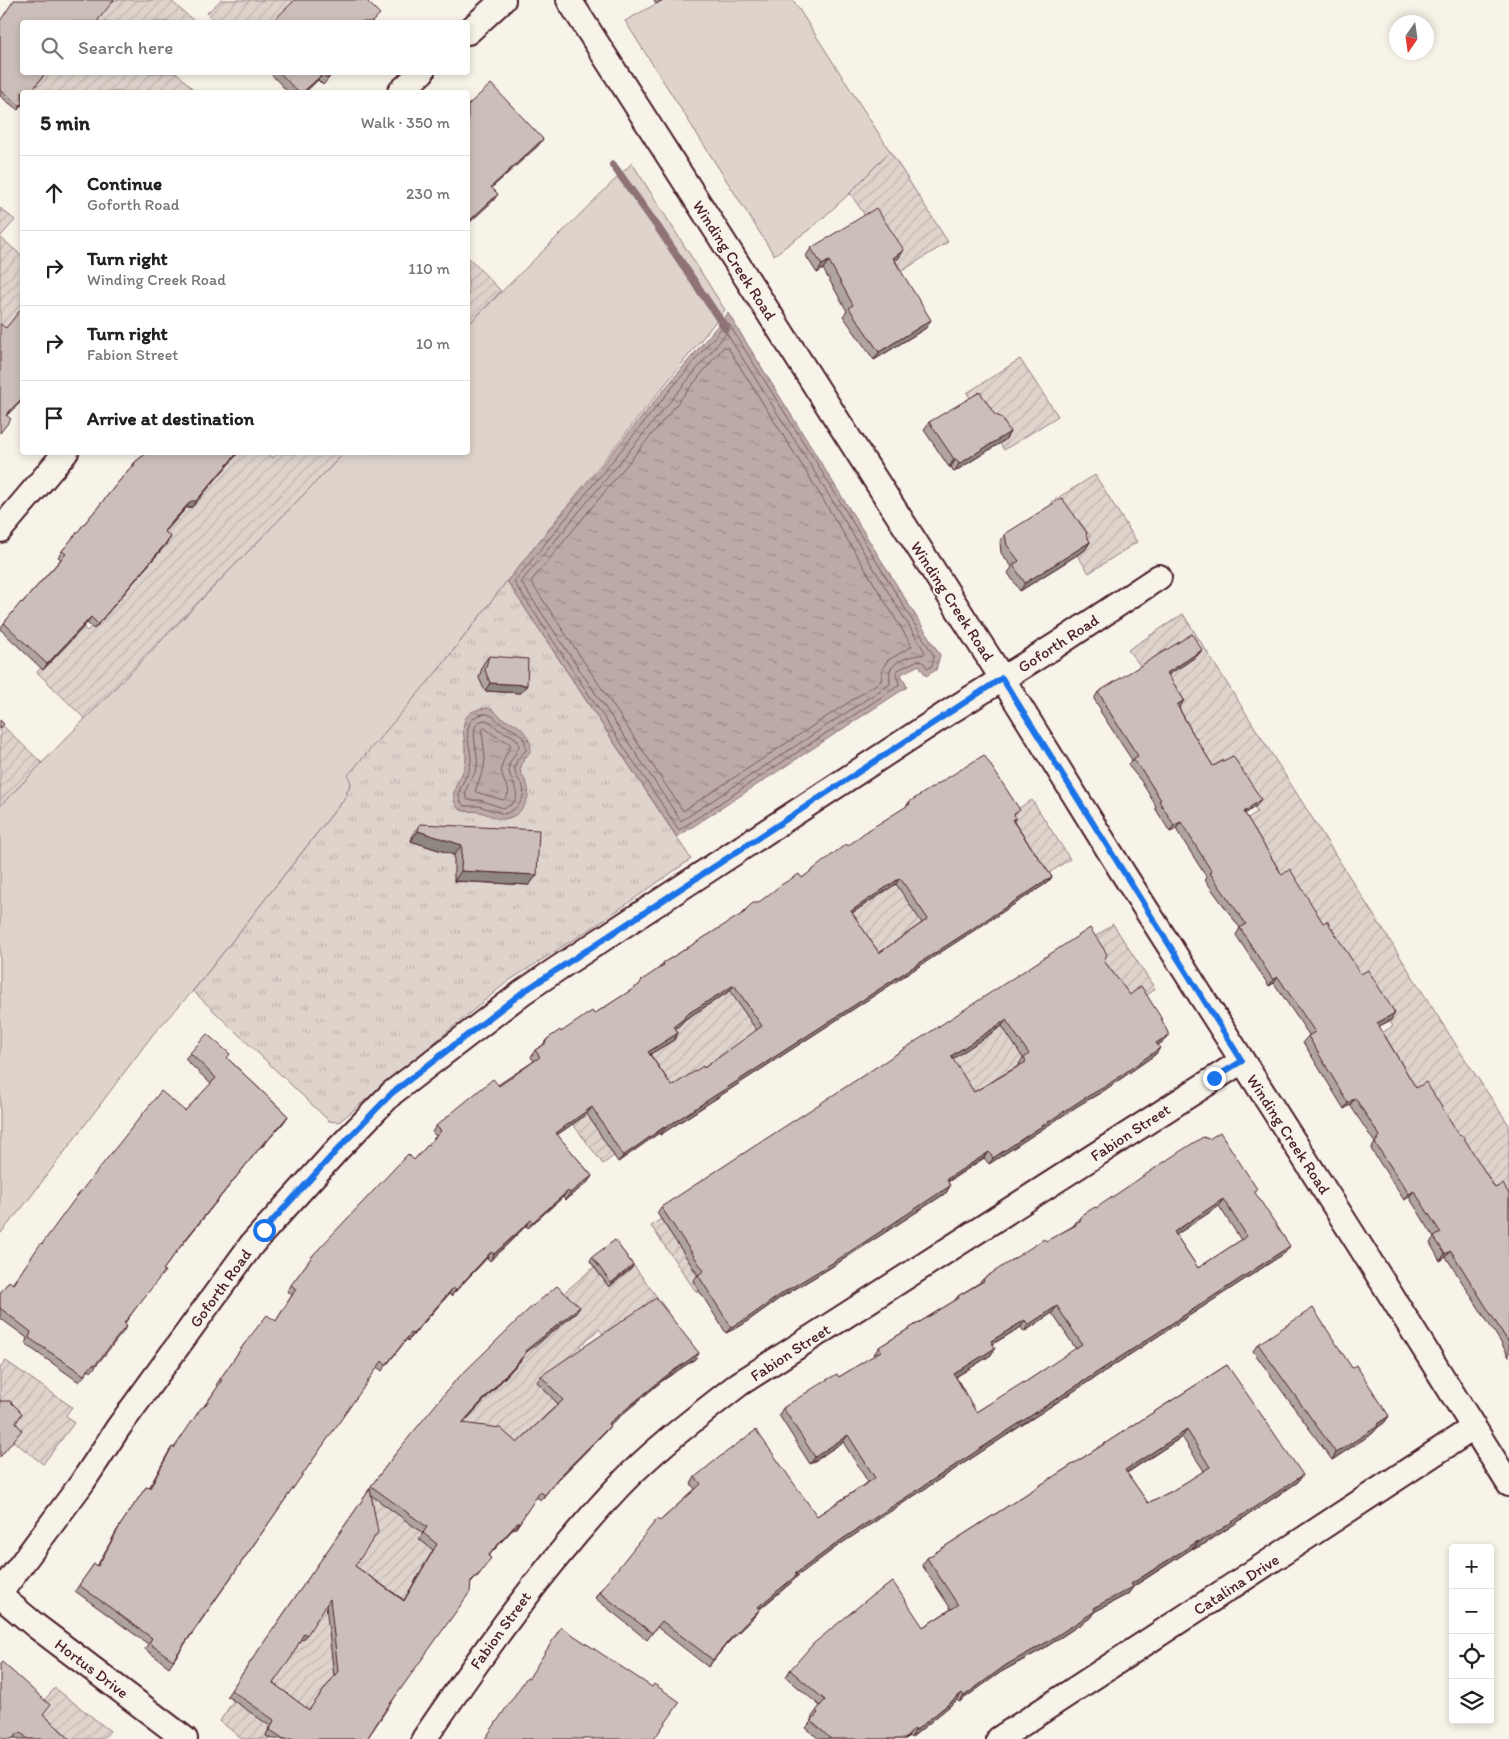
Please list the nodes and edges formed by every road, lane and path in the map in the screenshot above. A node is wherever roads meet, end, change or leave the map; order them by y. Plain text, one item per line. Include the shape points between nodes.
1 (503, 0) edge
2 (569, 0) edge
3 (470, 30) edge
4 (419, 75) edge
5 (402, 90) edge
6 (63, 455) edge
7 (0, 530) edge
8 (1160, 577) dead end
9 (1002, 678) junction
10 (1242, 1061) junction
11 (1473, 1428) junction
12 (1509, 1484) edge
13 (0, 1595) edge
14 (185, 1739) edge
15 (424, 1739) edge
16 (999, 1739) edge

1 - 3 street
2 - 9 street, Winding Creek Road
4 - 5 street
6 - 7 street
8 - 9 street, Goforth Road
9 - 10 street, Winding Creek Road
9 - 13 street, Goforth Road via 523,992 392,1093 252,1244
10 - 11 street, Winding Creek Road
10 - 15 street, Fabion Street via 739,1384 688,1424 619,1486 558,1554 481,1656
11 - 12 street, Winding Creek Road
11 - 16 street, Catalina Drive
13 - 14 street, Hortus Drive

